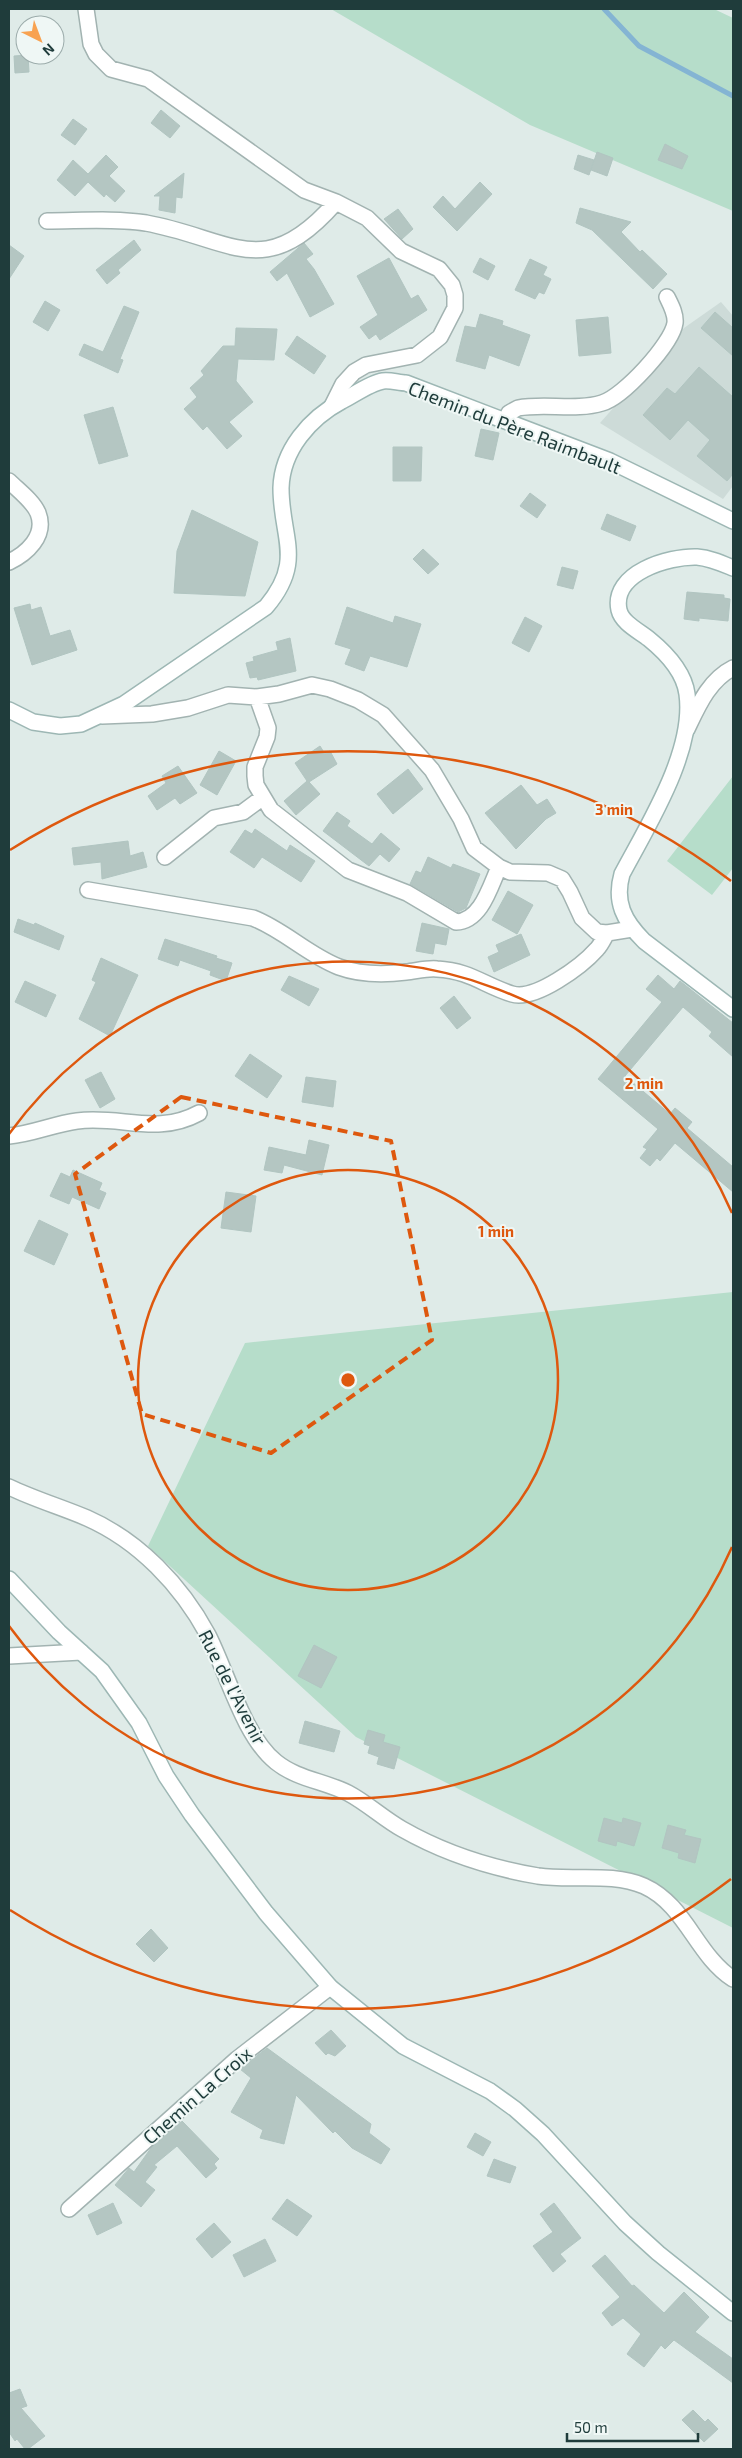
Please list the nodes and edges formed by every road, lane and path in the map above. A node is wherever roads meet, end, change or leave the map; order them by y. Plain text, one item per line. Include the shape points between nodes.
1 (86, 9) edge
2 (336, 202) junction
3 (47, 221) dead end
4 (667, 297) dead end
5 (332, 406) junction
6 (506, 420) junction
7 (9, 481) edge
8 (733, 521) edge
9 (9, 562) edge
10 (733, 568) edge
11 (733, 668) edge
12 (257, 697) junction
13 (9, 710) edge
14 (102, 716) junction
15 (686, 732) junction
16 (262, 798) junction
17 (165, 857) dead end
18 (499, 867) junction
19 (88, 890) dead end
20 (632, 929) junction
21 (607, 933) junction
22 (733, 1009) edge
23 (199, 1113) dead end
24 (9, 1136) edge
25 (9, 1487) edge
26 (9, 1579) edge
27 (81, 1652) junction
28 (9, 1656) edge
29 (733, 1979) edge
30 (330, 1987) junction
31 (68, 2209) dead end
32 (733, 2314) edge

1 - 2 street via 91,44 112,70 148,79 304,190
2 - 3 street via 301,236 266,250 246,251 132,221
2 - 5 street via 367,218 401,251 439,269 452,285 455,308 449,323 430,347 417,355 366,365 354,372 343,384
4 - 6 street via 674,314 671,334 635,381 620,394 602,403 518,408
5 - 6 street, Chemin du Père Raimbault via 383,381 406,383
5 - 14 street, Chemin du Père Raimbault via 300,436 283,472 281,489 290,548 288,567 276,596 266,607
6 - 8 street, Chemin du Père Raimbault via 610,461
7 - 9 street via 33,505 39,514 39,522 30,549
10 - 15 street via 697,557 677,559 637,572 620,593 619,610 623,618 675,665 687,693
11 - 15 street via 724,672 702,698
12 - 14 street via 228,695 152,714
12 - 16 street via 268,728 255,767 256,785
12 - 18 street via 312,685 322,686 383,715 432,770 474,848
13 - 14 street, Chemin du Père Raimbault via 33,722 60,726 81,724
15 - 20 street via 661,800 622,874 618,888 618,900
16 - 17 street via 243,812 214,818
16 - 18 street via 271,810 348,870 407,893 456,922 475,915
18 - 21 street via 522,874 556,875 562,879 586,923 597,932
19 - 21 street via 253,918 338,966 367,974 434,968 475,976 522,995 540,990 579,965
20 - 21 street
20 - 22 street
23 - 24 street via 163,1124 76,1121
25 - 29 street, Rue de l'Avenir via 87,1518 130,1541 170,1579 208,1635 255,1736 275,1761 301,1777 347,1793 402,1829 444,1850 489,1866 540,1876 627,1881 646,1887 682,1916 705,1954 719,1970
26 - 27 street
27 - 28 street
27 - 30 street via 102,1671 128,1706 166,1776 192,1815 266,1913
30 - 31 street, Chemin La Croix via 237,2059
30 - 32 street via 403,2046 490,2091 515,2110 543,2134 632,2229

